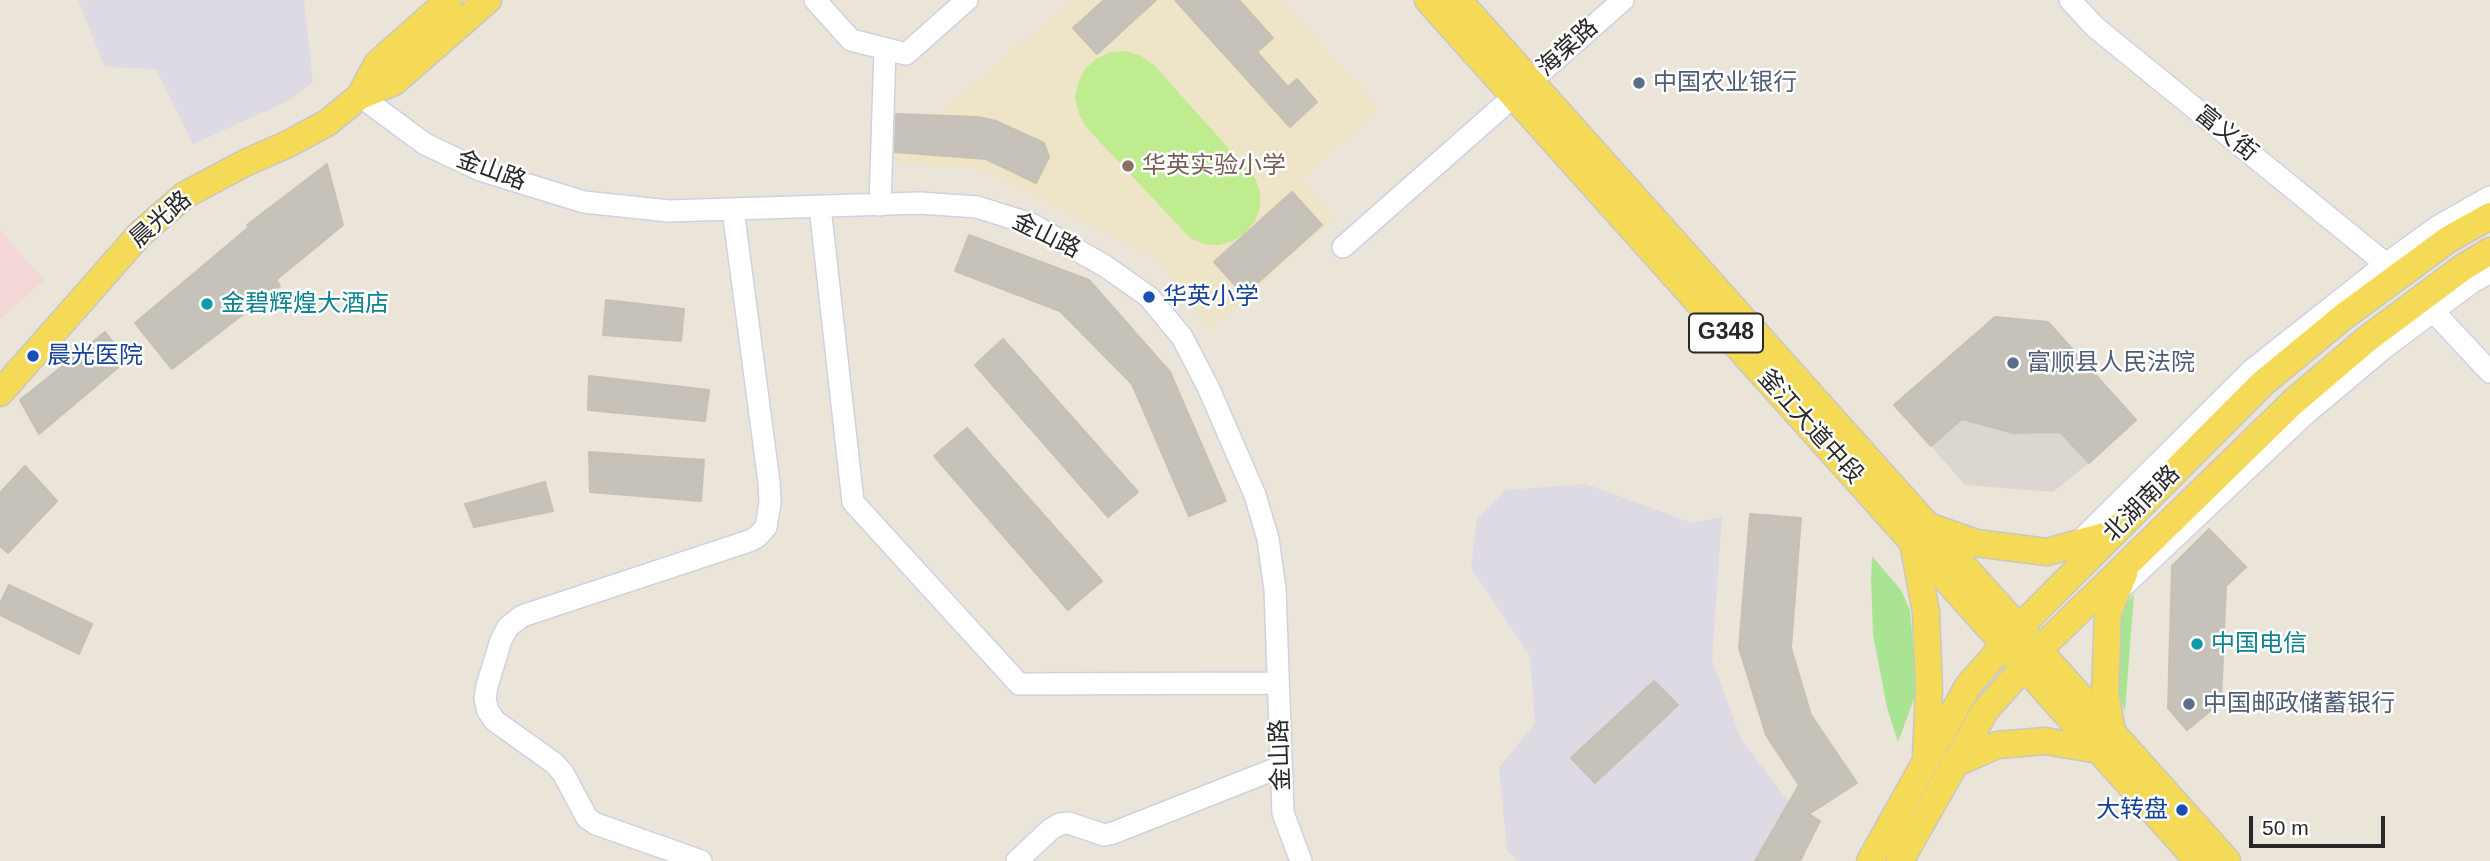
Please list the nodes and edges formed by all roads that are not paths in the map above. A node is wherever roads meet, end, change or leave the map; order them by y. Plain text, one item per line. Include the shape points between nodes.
1 (449, 0) edge
2 (488, 0) edge
3 (815, 0) edge
4 (967, 0) edge
5 (1428, 0) edge
6 (1458, 0) edge
7 (1623, 0) edge
8 (2070, 0) edge
9 (885, 49) junction
10 (1523, 89) junction
11 (360, 96) junction
12 (2490, 197) edge
13 (880, 205) junction
14 (820, 206) junction
15 (733, 210) junction
16 (2490, 216) edge
17 (1343, 247) dead end
18 (2490, 251) edge
19 (2386, 264) junction
20 (2490, 271) edge
21 (2433, 311) junction
22 (2490, 372) edge
23 (0, 393) edge
24 (1920, 533) junction
25 (2113, 533) junction
26 (2078, 543) junction
27 (2129, 562) junction
28 (2116, 594) junction
29 (2011, 636) junction
30 (2031, 658) junction
31 (1278, 683) junction
32 (2106, 741) junction
33 (1926, 762) junction
34 (1954, 764) junction
35 (1280, 766) junction
36 (701, 861) edge
37 (1017, 861) edge
38 (1301, 861) edge
39 (1870, 861) edge
40 (1900, 861) edge
41 (2199, 861) edge
42 (2227, 861) edge

1 - 11 main road, 晨光路 via 377,64
2 - 11 main road, 晨光路 via 394,82
3 - 9 street via 852,40
4 - 9 street via 906,54
5 - 10 main road, 釜江大道中段 / G348
6 - 10 main road, 釜江大道中段 / G348
7 - 10 street, 海棠路
8 - 19 street, 富义街 via 2095,27
9 - 13 street
10 - 17 street, 海棠路
10 - 24 main road, 釜江大道中段 / G348
11 - 15 street, 金山路 via 425,144 480,170 584,202 669,211
11 - 23 main road, 晨光路 via 327,123 185,195 139,234
12 - 19 street
13 - 14 street, 金山路
13 - 31 street, 金山路 via 976,206 1031,224 1149,297 1182,337 1255,495 1268,539 1275,589
14 - 15 street, 金山路
14 - 31 street via 853,502 1019,684
15 - 36 street via 769,482 766,527 748,541 522,616 501,640 485,699 495,721 554,763 596,824
16 - 25 main road, 北湖南路 via 2400,275 2263,383
18 - 27 main road, 北湖南路 via 2367,339 2293,402
19 - 26 street via 2252,370
20 - 21 street
21 - 22 street
21 - 28 street via 2302,417
24 - 26 main road via 2047,552
24 - 29 main road, 釜江大道中段 / G348
24 - 33 main road via 1929,690
25 - 26 main road
25 - 29 main road, 北湖南路
27 - 28 main road
27 - 30 main road, 北湖南路
28 - 32 main road via 2108,612
29 - 30 main road, 釜江大道中段 / G348
29 - 33 main road, 北湖南路 via 1968,686
30 - 32 main road, 釜江大道中段
30 - 34 main road, 北湖南路 via 1985,711
31 - 35 street, 金山路
32 - 34 main road via 1997,745
32 - 41 main road
32 - 42 main road
33 - 39 main road, 北湖南路
34 - 40 main road, 北湖南路
35 - 37 street via 1104,835 1060,824
35 - 38 street, 金山路 via 1283,813

